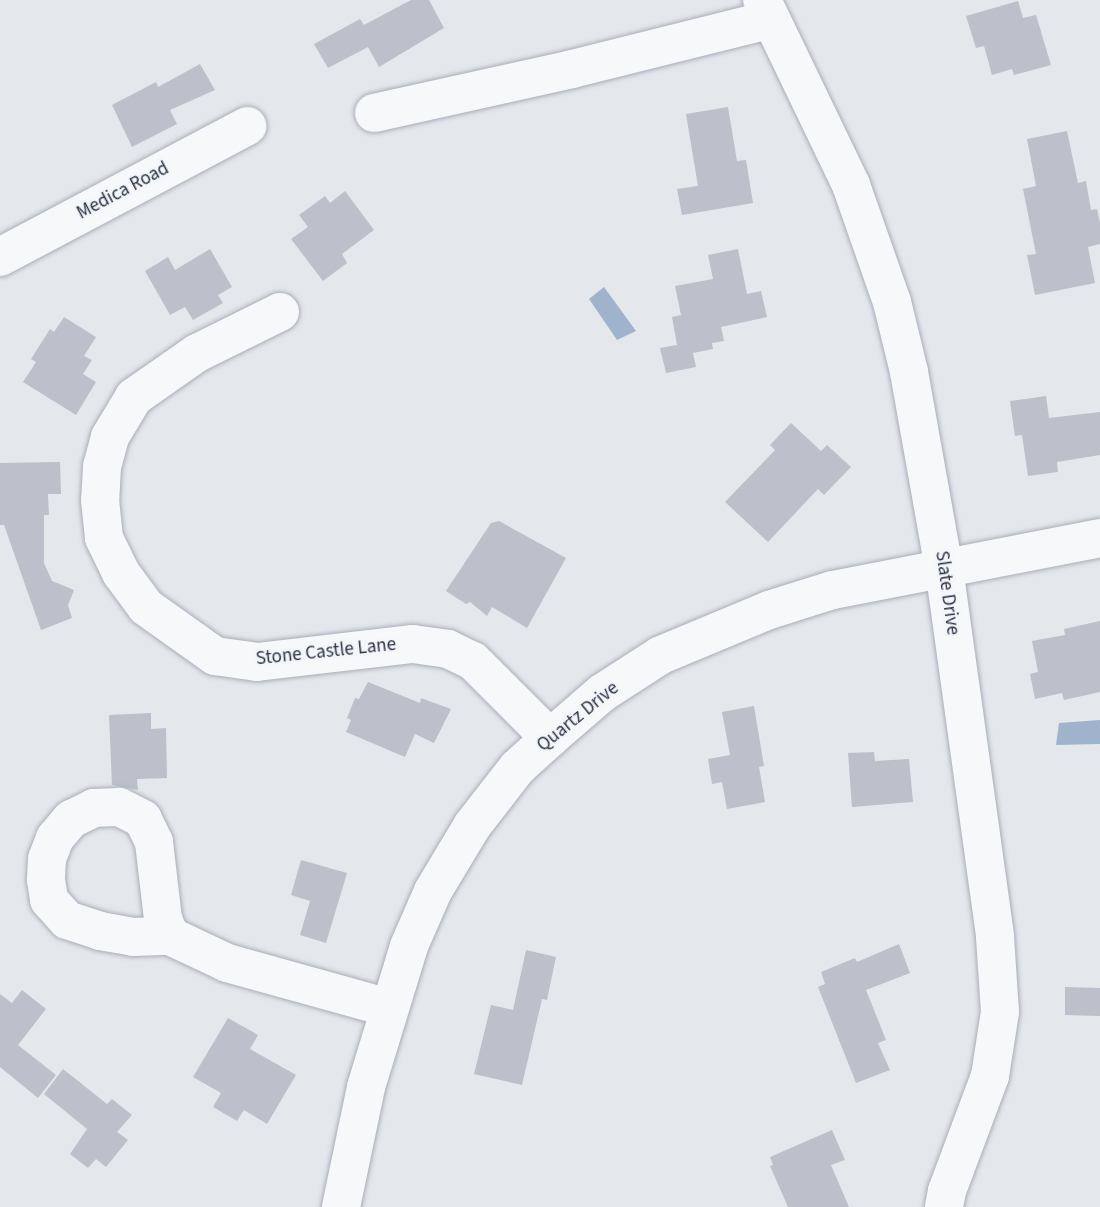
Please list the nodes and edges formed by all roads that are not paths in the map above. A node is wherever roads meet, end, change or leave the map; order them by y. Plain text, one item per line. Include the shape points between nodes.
1 (765, 10) edge
2 (374, 113) dead end
3 (247, 126) dead end
4 (0, 257) edge
5 (280, 312) dead end
6 (1100, 538) edge
7 (944, 568) junction
8 (550, 738) junction
9 (170, 936) dead end
10 (389, 1008) junction
11 (341, 1207) edge
12 (944, 1207) edge

1 - 2 street via 572,69
1 - 7 street, Slate Drive via 851,185 892,302
3 - 4 street, Medica Road
5 - 8 street, Stone Castle Lane via 197,353 134,397 110,437 102,466 104,538 121,573 146,607 215,656 257,662 412,644 447,649 473,661
6 - 7 street, Quartz Drive
7 - 8 street, Quartz Drive via 833,590 769,610 672,650 603,694
7 - 12 street, Slate Drive via 995,937 1000,1012 990,1076
8 - 10 street, Quartz Drive via 517,768 471,826 433,891
9 - 10 street via 227,963
10 - 11 street, Quartz Drive via 366,1087

